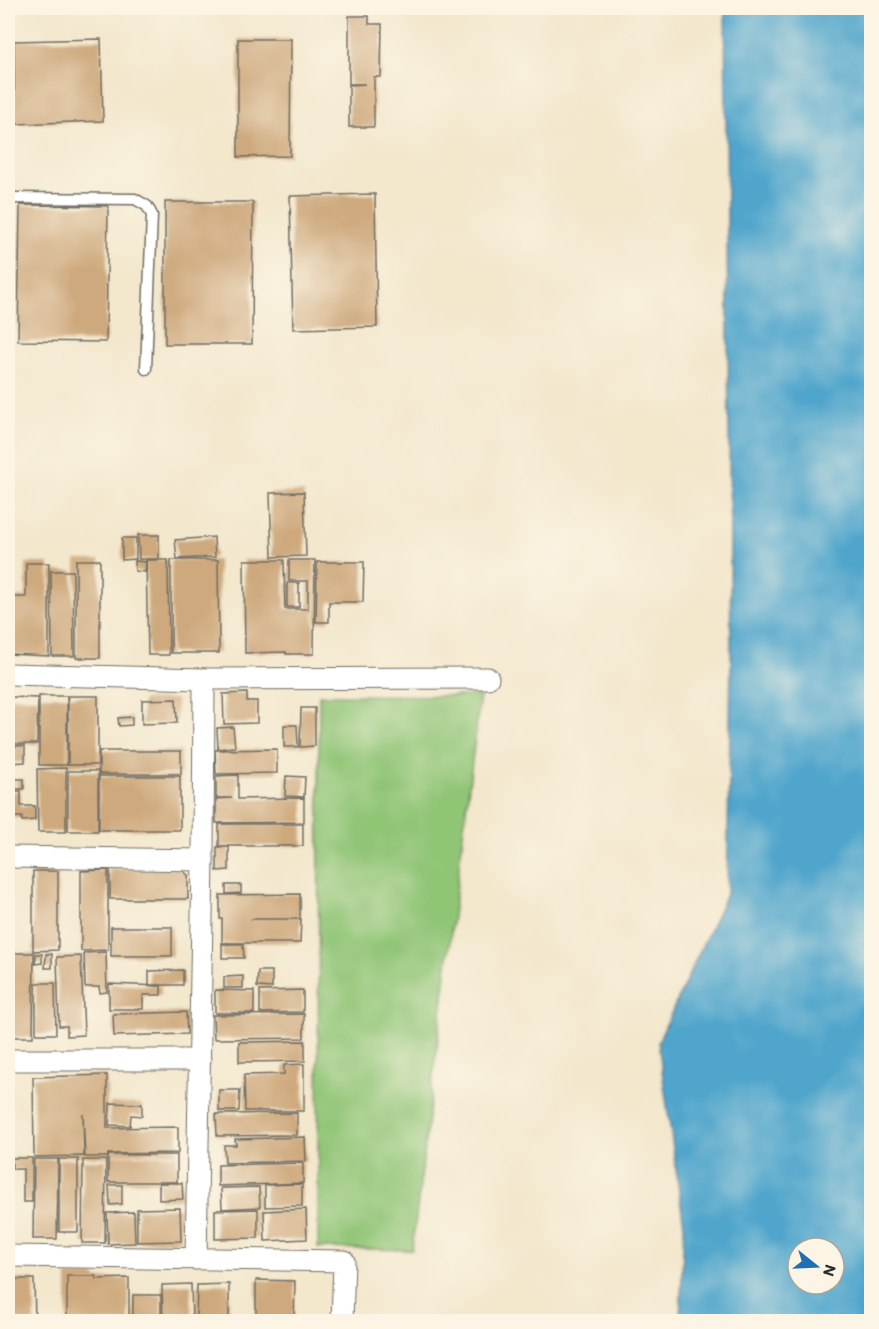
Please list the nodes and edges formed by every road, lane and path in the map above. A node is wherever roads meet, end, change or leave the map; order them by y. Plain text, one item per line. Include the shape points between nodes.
1 (8, 198) edge
2 (146, 369) dead end
3 (8, 674) edge
4 (488, 678) dead end
5 (204, 680) junction
6 (8, 857) edge
7 (203, 860) junction
8 (8, 1060) edge
9 (200, 1060) junction
10 (8, 1256) edge
11 (196, 1259) junction
12 (342, 1322) edge

1 - 2 lane via 135,199 147,206 152,215
3 - 5 street
4 - 5 street
5 - 7 street
6 - 7 street
7 - 9 street
8 - 9 street
9 - 11 street
10 - 11 street
11 - 12 street via 344,1261

